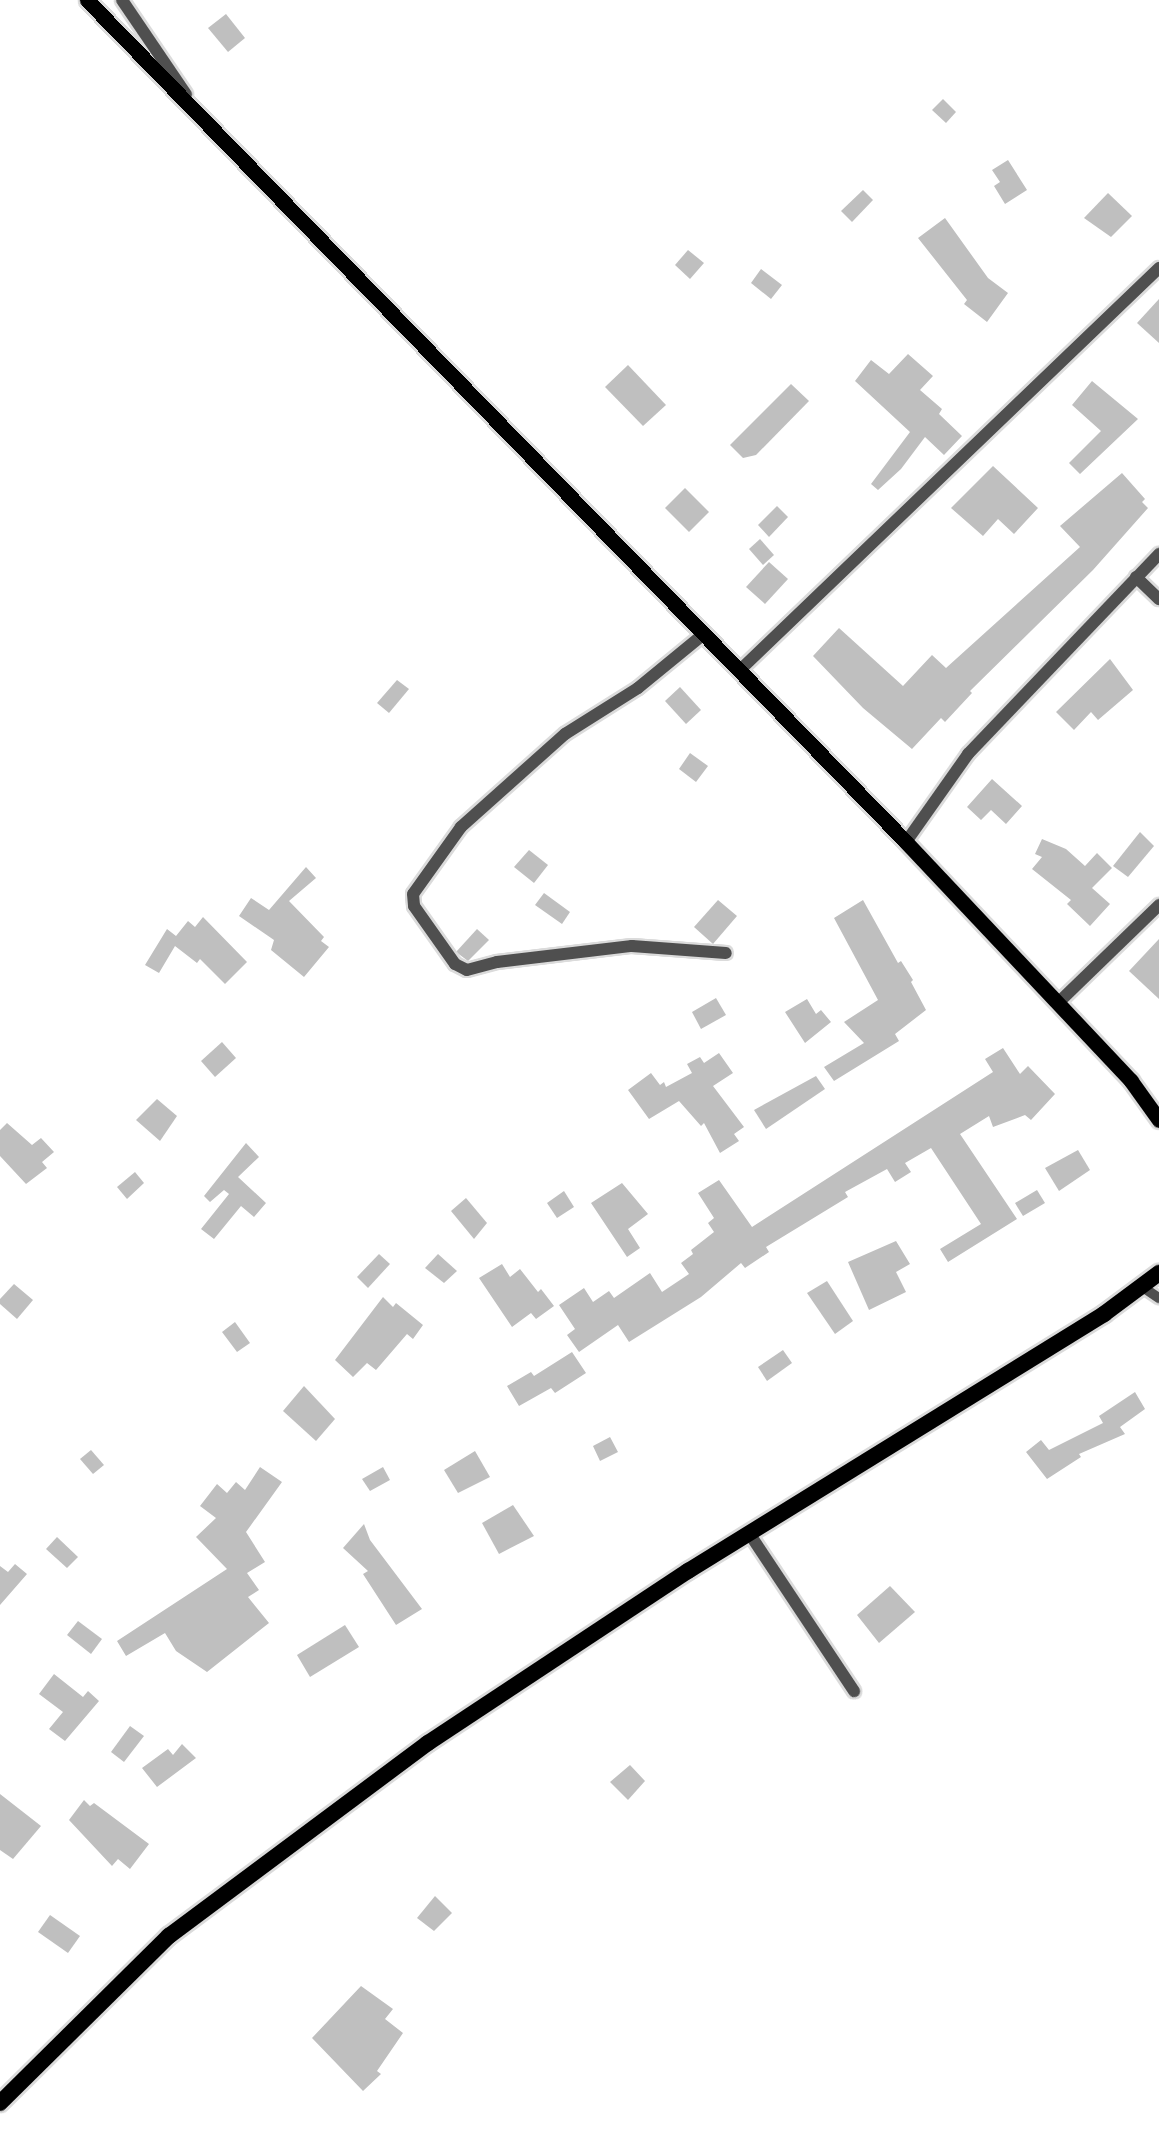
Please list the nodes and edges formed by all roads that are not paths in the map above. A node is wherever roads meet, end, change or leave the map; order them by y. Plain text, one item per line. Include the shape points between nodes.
1 (87, 0) edge
2 (122, 0) edge
3 (203, 120) junction
4 (1159, 268) edge
5 (1159, 554) edge
6 (1136, 577) junction
7 (1159, 599) edge
8 (705, 633) junction
9 (740, 670) junction
10 (906, 842) junction
11 (1159, 904) edge
12 (726, 953) dead end
13 (1058, 1003) junction
14 (1131, 1081) junction
15 (1159, 1100) edge
16 (1159, 1120) edge
17 (1159, 1273) edge
18 (1142, 1286) junction
19 (1159, 1298) edge
20 (749, 1533) junction
21 (854, 1690) dead end
22 (0, 2103) edge

1 - 3 main road
2 - 3 street
3 - 8 main road
4 - 9 street
5 - 6 street
6 - 7 street
6 - 10 street via 968,754
8 - 9 main road
8 - 12 street via 638,688 565,734 461,827 413,894 414,906 455,963 467,970 497,962 632,946
9 - 10 main road
10 - 13 main road
11 - 13 street
13 - 14 main road
14 - 15 main road
14 - 16 main road
17 - 18 highway
18 - 19 lane
18 - 20 highway via 1104,1314
20 - 21 street
20 - 22 highway via 428,1743 169,1936

